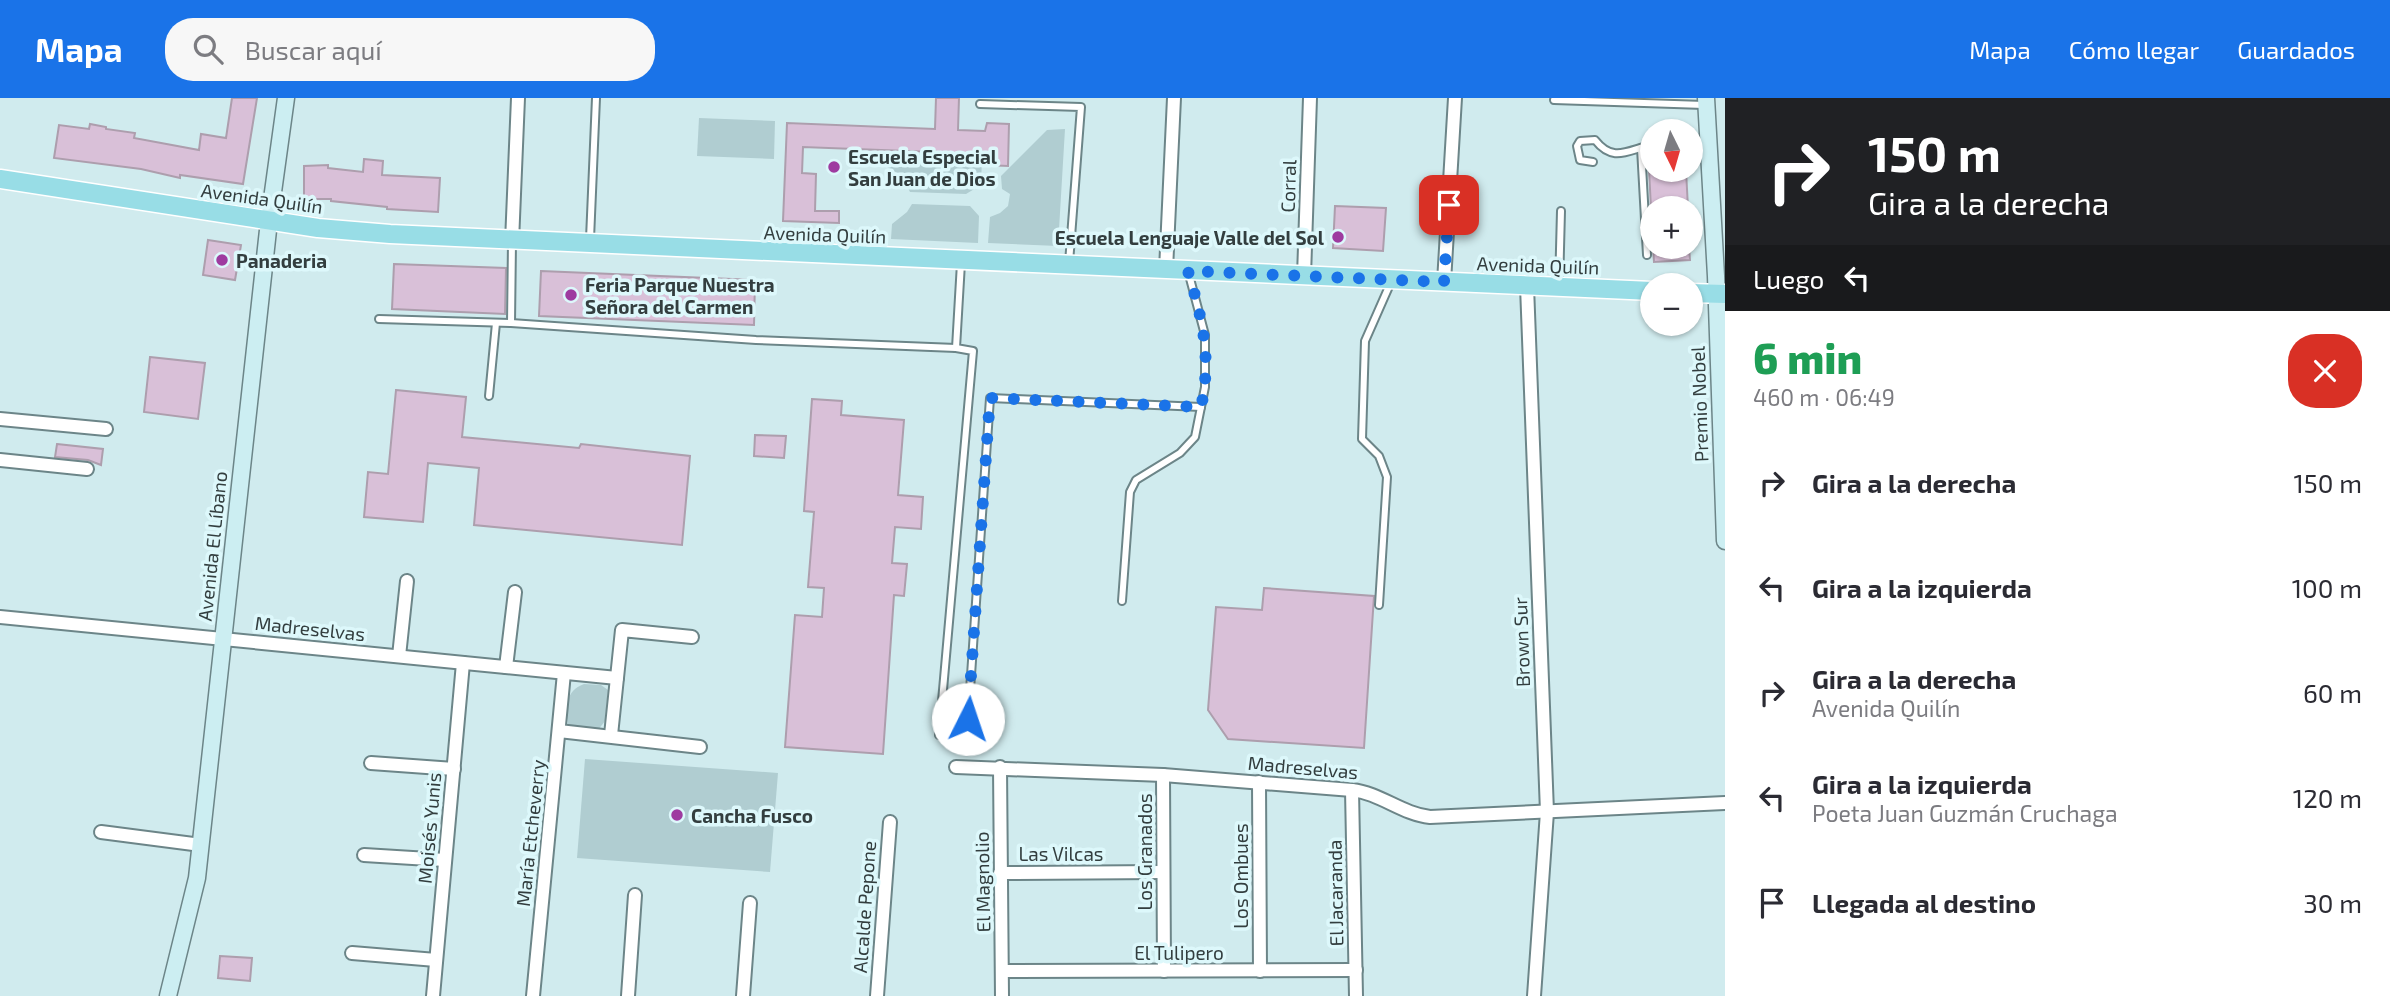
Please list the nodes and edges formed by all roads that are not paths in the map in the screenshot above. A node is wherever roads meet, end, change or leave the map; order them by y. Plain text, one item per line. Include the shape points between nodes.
1 (286, 98) edge
2 (518, 98) edge
3 (596, 98) edge
4 (1174, 98) edge
5 (1310, 98) edge
6 (1455, 98) edge
7 (1554, 100) edge
8 (1706, 102) edge
9 (980, 104) dead end
10 (1703, 142) edge
11 (1708, 142) junction
12 (1640, 148) edge
13 (1593, 162) dead end
14 (0, 179) edge
15 (1561, 211) dead end
16 (269, 221) junction
17 (513, 242) junction
18 (590, 245) junction
19 (961, 261) junction
20 (1069, 266) junction
21 (1166, 270) junction
22 (1188, 271) junction
23 (1304, 276) junction
24 (1392, 280) junction
25 (1444, 282) junction
26 (1527, 286) junction
27 (1559, 287) junction
28 (1640, 290) edge
29 (1703, 293) edge
30 (1721, 294) edge
31 (379, 319) dead end
32 (496, 323) junction
33 (511, 323) junction
34 (956, 348) junction
35 (489, 396) dead end
36 (1201, 407) junction
37 (0, 419) edge
38 (106, 429) dead end
39 (0, 460) edge
40 (1724, 465) edge
41 (87, 469) dead end
42 (1725, 541) edge
43 (407, 581) dead end
44 (514, 592) dead end
45 (1122, 601) dead end
46 (1379, 605) dead end
47 (0, 617) edge
48 (692, 637) dead end
49 (223, 639) junction
50 (399, 656) junction
51 (463, 663) junction
52 (506, 667) junction
53 (564, 673) junction
54 (617, 678) junction
55 (968, 719) dead end
56 (559, 730) junction
57 (611, 735) junction
58 (939, 735) dead end
59 (700, 747) dead end
60 (371, 763) dead end
61 (956, 767) dead end
62 (1000, 767) junction
63 (454, 769) junction
64 (1163, 775) junction
65 (1259, 782) junction
66 (1352, 790) junction
67 (1725, 803) edge
68 (1547, 812) junction
69 (890, 822) dead end
70 (101, 832) dead end
71 (201, 845) junction
72 (364, 855) dead end
73 (445, 860) junction
74 (1163, 872) junction
75 (1000, 873) junction
76 (635, 895) dead end
77 (750, 903) dead end
78 (352, 953) dead end
79 (436, 960) junction
80 (1356, 970) junction
81 (1002, 971) junction
82 (1164, 971) junction
83 (1260, 971) junction
84 (168, 996) edge
85 (433, 996) edge
86 (533, 996) edge
87 (628, 996) edge
88 (743, 996) edge
89 (877, 996) edge
90 (1002, 996) edge
91 (1356, 996) edge
92 (1534, 996) edge

1 - 16 main road, Avenida El Líbano
2 - 17 street
3 - 18 lane
4 - 21 street
5 - 23 street, Corral
6 - 25 street
7 - 8 lane
8 - 11 main road, Premio Nobel
9 - 20 lane via 1081,107
10 - 11 lane
11 - 30 main road, Premio Nobel
12 - 13 lane via 1617,154 1607,152 1595,140 1580,141 1580,160
14 - 16 main road, Avenida Quilín
15 - 27 lane
16 - 17 main road, Avenida Quilín via 354,232
16 - 49 main road, Avenida El Líbano
17 - 18 main road, Avenida Quilín
17 - 33 lane
18 - 19 main road, Avenida Quilín
19 - 20 main road, Avenida Quilín
19 - 34 lane
20 - 21 main road, Avenida Quilín
21 - 22 main road, Avenida Quilín
22 - 23 main road, Avenida Quilín
22 - 36 lane via 1205,335
23 - 24 main road, Avenida Quilín
24 - 25 main road, Avenida Quilín
24 - 46 lane via 1365,341 1362,439 1379,456 1387,477
25 - 26 main road, Avenida Quilín
26 - 27 main road, Avenida Quilín
26 - 68 street, Brown Sur
27 - 28 main road, Avenida Quilín
29 - 30 main road
30 - 40 main road, Premio Nobel
31 - 32 lane
32 - 33 lane
32 - 35 lane
33 - 34 lane
34 - 58 lane via 973,351
36 - 45 lane via 1195,437 1180,453 1136,480 1130,492
36 - 55 lane via 990,398
37 - 38 street
39 - 41 street
40 - 42 main road, Premio Nobel
43 - 50 street
44 - 52 street
47 - 49 street, Madreselvas
48 - 54 street via 622,630
49 - 50 street, Madreselvas
49 - 71 main road, Avenida El Líbano
50 - 51 street, Madreselvas
51 - 52 street, Madreselvas
51 - 63 street, Moisés Yunis
52 - 53 street, Madreselvas
53 - 54 street, Madreselvas
53 - 56 street, María Etcheverry
54 - 57 street
56 - 57 street
56 - 86 street, María Etcheverry
57 - 59 street
60 - 63 street
61 - 62 street, Madreselvas
62 - 64 street, Madreselvas
62 - 75 street, El Magnolio
63 - 73 street, Moisés Yunis
64 - 65 street, Madreselvas
64 - 74 street, Los Granados
65 - 66 street, Madreselvas
65 - 83 street, Los Ombues
66 - 68 street, Madreselvas via 1423,816
66 - 80 street, El Jacaranda
67 - 68 street, Madreselvas
68 - 92 street, Brown Sur
69 - 89 street, Alcalde Pepone
70 - 71 street
71 - 84 main road, Avenida El Líbano via 191,909
72 - 73 street
73 - 79 street, Moisés Yunis
74 - 75 street, Las Vilcas
74 - 82 street, Los Granados
75 - 81 street, El Magnolio
76 - 87 street
77 - 88 street
78 - 79 street
79 - 85 street, Moisés Yunis
80 - 83 street, El Tulipero
80 - 91 street, El Jacaranda
81 - 82 street, El Tulipero
81 - 90 street, El Magnolio
82 - 83 street, El Tulipero

